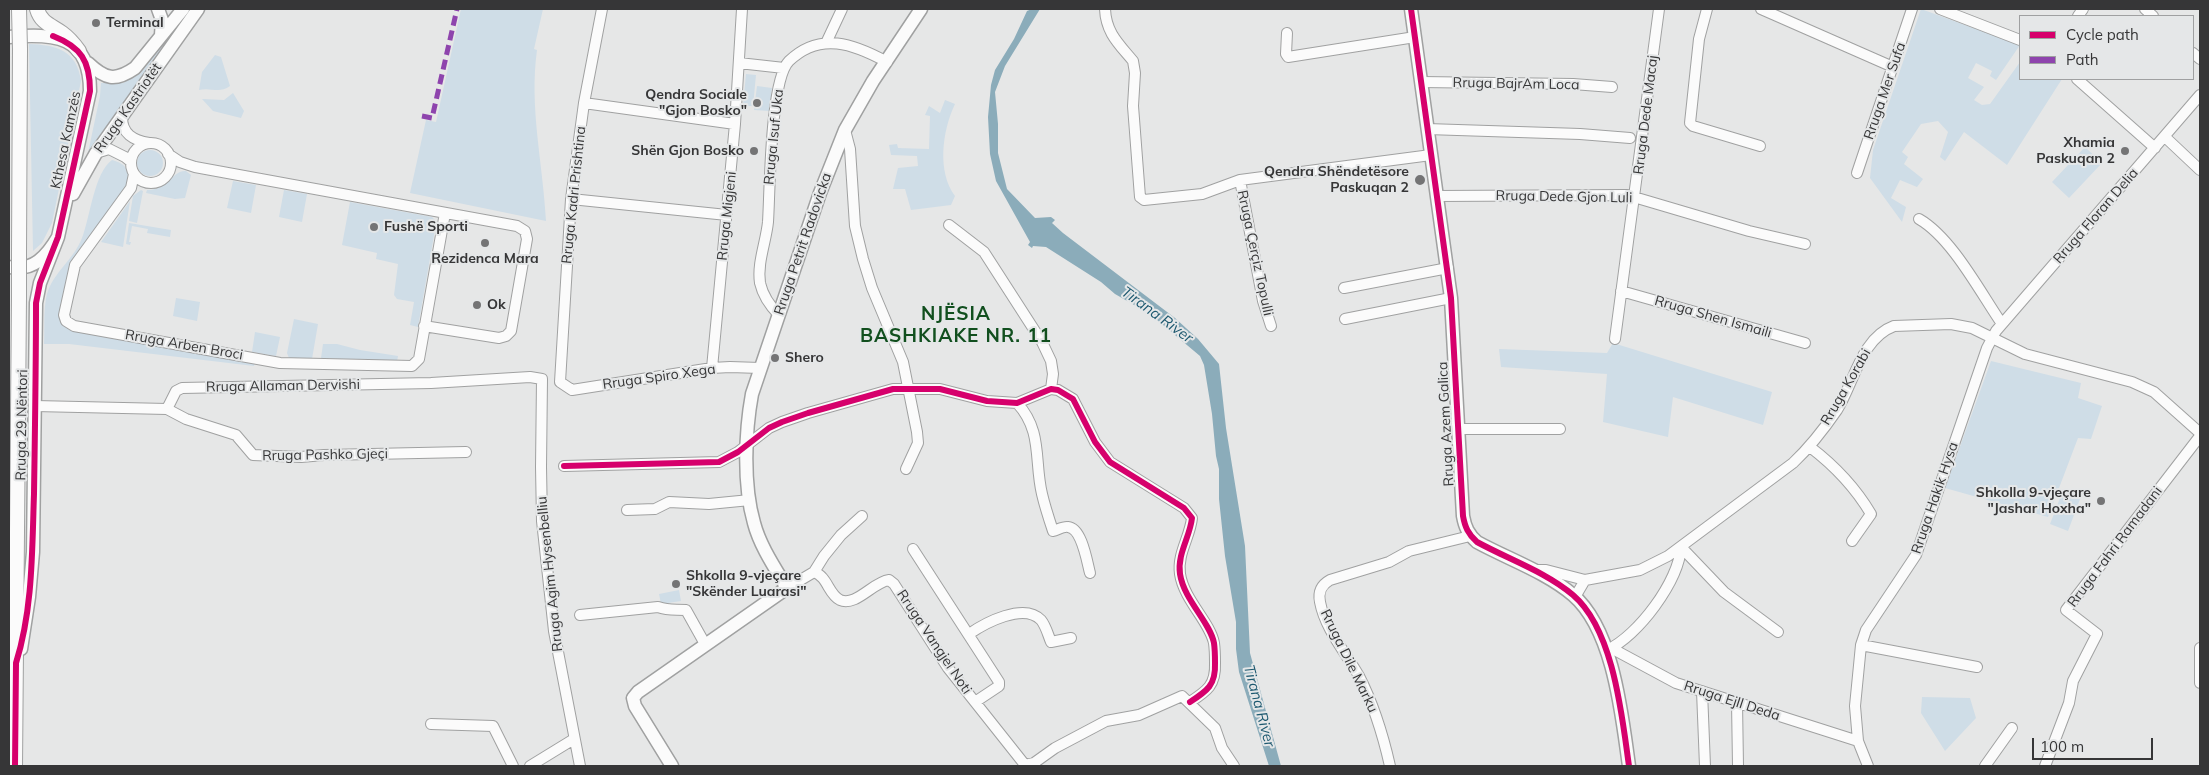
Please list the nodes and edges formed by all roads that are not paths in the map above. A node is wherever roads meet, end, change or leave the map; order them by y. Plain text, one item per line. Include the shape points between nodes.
1 (20, 9) edge
2 (37, 9) edge
3 (158, 9) edge
4 (183, 9) edge
5 (198, 9) edge
6 (602, 9) edge
7 (742, 9) edge
8 (842, 9) edge
9 (921, 9) edge
10 (1105, 9) edge
11 (1411, 9) edge
12 (1659, 9) edge
13 (1707, 9) edge
14 (1761, 9) edge
15 (1912, 9) edge
16 (1946, 10) edge
17 (1287, 33) dead end
18 (161, 35) junction
19 (9, 37) edge
20 (1415, 37) junction
21 (2019, 40) edge
22 (827, 41) junction
23 (82, 56) junction
24 (887, 62) junction
25 (739, 63) junction
26 (1893, 67) junction
27 (784, 68) junction
28 (2078, 80) edge
29 (1421, 82) junction
30 (1612, 87) dead end
31 (2200, 96) edge
32 (584, 103) junction
33 (122, 116) junction
34 (735, 124) junction
35 (1428, 129) junction
36 (845, 130) junction
37 (2165, 137) junction
38 (1630, 138) dead end
39 (149, 143) junction
40 (1760, 146) dead end
41 (2155, 148) junction
42 (96, 153) junction
43 (168, 154) junction
44 (1431, 156) junction
45 (131, 162) junction
46 (190, 166) junction
47 (2200, 170) edge
48 (1857, 173) dead end
49 (134, 174) junction
50 (168, 174) junction
51 (1240, 180) junction
52 (149, 183) junction
53 (131, 188) junction
54 (1437, 196) junction
55 (1636, 197) junction
56 (572, 199) junction
57 (64, 212) junction
58 (445, 214) junction
59 (727, 215) junction
60 (1919, 219) dead end
61 (949, 225) dead end
62 (58, 237) junction
63 (1805, 244) dead end
64 (9, 268) edge
65 (1448, 268) junction
66 (1344, 288) dead end
67 (1621, 291) junction
68 (1452, 298) junction
69 (779, 316) junction
70 (1345, 319) dead end
71 (2002, 324) junction
72 (424, 326) junction
73 (1271, 326) dead end
74 (1992, 338) junction
75 (1615, 339) dead end
76 (1806, 343) dead end
77 (712, 368) junction
78 (760, 368) junction
79 (542, 379) joint
80 (560, 382) joint
81 (906, 388) junction
82 (1051, 389) junction
83 (1017, 403) junction
84 (35, 406) junction
85 (167, 410) junction
86 (1560, 428) dead end
87 (1459, 429) junction
88 (2200, 434) edge
89 (747, 446) junction
90 (1810, 447) junction
91 (466, 452) dead end
92 (564, 466) dead end
93 (906, 468) dead end
94 (750, 500) junction
95 (626, 510) dead end
96 (862, 516) dead end
97 (1470, 536) junction
98 (1852, 541) dead end
99 (1682, 547) junction
100 (913, 549) dead end
101 (1531, 570) junction
102 (814, 572) junction
103 (1090, 572) dead end
104 (1585, 580) junction
105 (787, 588) junction
106 (1575, 597) junction
107 (580, 615) dead end
108 (1778, 632) dead end
109 (969, 634) junction
110 (1071, 638) dead end
111 (705, 644) junction
112 (1861, 645) junction
113 (2200, 648) edge
114 (1609, 649) junction
115 (16, 663) junction
116 (1977, 667) dead end
117 (2200, 682) edge
118 (1702, 691) junction
119 (975, 702) junction
120 (1190, 702) junction
121 (1737, 702) junction
122 (431, 724) dead end
123 (2012, 728) dead end
124 (574, 739) junction
125 (1858, 741) junction
126 (1230, 765) edge
127 (15, 766) edge
128 (513, 766) edge
129 (530, 766) edge
130 (580, 766) edge
131 (672, 766) edge
132 (1390, 766) edge
133 (1629, 766) edge
134 (1705, 766) edge
135 (1738, 766) edge
136 (1868, 766) edge
137 (1985, 766) edge
138 (2045, 766) edge

1 - 115 highway, bridge
2 - 23 highway via 45,23 69,38
3 - 18 main road via 162,20
4 - 18 main road, Rruga Kastriotët
5 - 33 main road, Rruga Kastriotët
6 - 32 street, Rruga Kadri Prishtina
7 - 25 street, Rruga Migjeni
8 - 22 street
9 - 24 main road, Rruga Petrit Radovicka
10 - 51 street via 1113,39 1133,61 1140,197 1148,201 1202,194
11 - 20 main road, Rruga Azem Galica
12 - 55 street, Rruga Dede Macaj
13 - 40 street via 1700,38 1690,123
14 - 26 street
15 - 26 street, Rruga Mer Sufa
16 - 21 street
17 - 20 street via 1288,57
18 - 23 main road, Rruga Kastriotët via 135,68 125,75 100,74
19 - 23 main road via 54,36 70,43
20 - 29 main road, Rruga Azem Galica
22 - 24 street via 859,48
22 - 27 street via 800,52
23 - 57 main road, Kthesa Kamzës via 90,76 90,91
24 - 36 main road, Rruga Petrit Radovicka
25 - 27 street
25 - 34 street, Rruga Migjeni
26 - 48 street, Rruga Mer Sufa
27 - 69 street, Rruga Isuf Uka via 774,119 768,224 760,283 767,301
28 - 41 street
29 - 30 street, Rruga BajrAm Loca
29 - 35 main road, Rruga Azem Galica
31 - 37 street, Rruga Floran Delia
32 - 34 street
32 - 56 street, Rruga Kadri Prishtina
33 - 39 street via 122,127 127,134
33 - 42 main road, Rruga Kastriotët
34 - 59 street, Rruga Migjeni
35 - 38 street
35 - 44 main road, Rruga Azem Galica
36 - 69 main road, Rruga Petrit Radovicka
36 - 81 street via 850,149 855,226 863,260 902,362
37 - 41 street, Rruga Floran Delia
37 - 47 street
39 - 43 street via 160,146
39 - 45 street via 138,148
41 - 71 street, Rruga Floran Delia
42 - 45 street via 110,149
42 - 57 main road, Rruga Kastriotët
43 - 46 street
43 - 50 street
44 - 51 street
44 - 54 main road, Rruga Azem Galica
45 - 49 street, Rruga Arben Broci
46 - 50 street
46 - 58 street
49 - 52 street
49 - 53 street, Rruga Arben Broci
50 - 52 street via 160,181
51 - 73 street, Rruga Çerçiz Topulli via 1263,301
52 - 53 street
53 - 72 street, Rruga Arben Broci via 75,265 64,315 66,321 74,326 280,363 412,366 419,359
54 - 55 street, Rruga Dede Gjon Luli
54 - 65 main road, Rruga Azem Galica
55 - 63 street, Rruga Dede Gjon Luli
55 - 67 street, Rruga Dede Macaj
56 - 59 street
56 - 80 street, Rruga Kadri Prishtina
57 - 62 main road, Kthesa Kamzës
58 - 72 street, Rruga Arben Broci
58 - 72 street via 525,230 527,239 511,331 499,338
59 - 77 street, Rruga Migjeni
60 - 71 street via 1932,226 1950,246
61 - 82 street via 984,252 1042,342 1052,361
62 - 64 main road, Kthesa Kamzës via 37,262 23,268
62 - 84 main road, Rruga 29 Nëntori via 40,283 36,303
65 - 66 street
65 - 68 main road, Rruga Azem Galica
67 - 75 street, Rruga Dede Macaj
67 - 76 street, Rruga Shen Ismaili
68 - 70 street
68 - 87 main road, Rruga Azem Galica
69 - 78 main road, Rruga Petrit Radovicka
71 - 74 street, Rruga Floran Delia
74 - 88 street, Rruga Korabi via 2025,354 2145,387
74 - 90 street, Rruga Korabi via 1972,328 1951,324 1888,329 1866,350 1838,408
74 - 112 street, Rruga Hakik Hysa via 1916,556 1866,630
77 - 78 street, Rruga Spiro Xega
77 - 80 street, Rruga Spiro Xega via 572,390
78 - 89 main road, Rruga Petrit Radovicka via 747,421
79 - 85 street, Rruga Allaman Dervishi via 182,388 176,391
79 - 124 street, Rruga Agim Hysenbelliu via 542,521 554,631
81 - 83 street via 940,389 987,401
81 - 89 street via 808,413 769,428
81 - 93 street via 918,443
82 - 83 street
82 - 120 street via 1073,399 1095,442 1110,462 1184,508 1192,518 1179,570 1214,644 1215,669 1208,691
83 - 103 street via 1026,413 1038,445 1042,494 1053,531 1068,527 1074,529
84 - 85 street
84 - 115 main road, Rruga 29 Nëntori via 32,570
85 - 91 street, Rruga Pashko Gjeçi via 236,436 253,455 301,457
86 - 87 street
87 - 97 main road, Rruga Azem Galica via 1463,516
88 - 138 street, Rruga Fahri Ramadani via 2066,610 2097,634 2083,658 2070,703
89 - 92 street via 719,462
89 - 94 main road, Rruga Petrit Radovicka
90 - 98 street via 1833,464 1859,494 1871,514
90 - 99 street, Rruga Korabi
94 - 95 street via 709,504 669,502 655,509
94 - 105 main road, Rruga Petrit Radovicka via 760,539
96 - 102 street via 841,535
97 - 101 main road
97 - 132 street, Rruga Dile Marku via 1409,551 1389,562 1323,584 1320,601 1324,617 1371,702 1384,737
99 - 104 street, Rruga Korabi via 1640,570
99 - 108 street via 1724,592
99 - 114 street via 1677,570 1649,614 1629,636
100 - 109 street
101 - 104 street via 1546,570
101 - 106 main road
102 - 105 street
102 - 119 street, Rruga Vangjel Noti via 820,574 836,598 848,602 883,581 889,580 894,584 948,668
104 - 106 street
105 - 111 main road
106 - 114 main road
107 - 111 street via 658,607 684,609
109 - 110 street via 993,620 1020,614 1038,617 1051,642
109 - 119 street via 999,682 999,686
111 - 131 main road via 633,698
112 - 116 street
112 - 125 street, Rruga Hakik Hysa via 1855,706
113 - 117 street
114 - 118 street, Rruga Ejll Deda via 1676,683
114 - 133 main road
115 - 127 highway, Rruga 29 Nëntori
118 - 121 street, Rruga Ejll Deda
118 - 134 street
119 - 120 street, Rruga Vangjel Noti via 1025,765 1106,721 1139,715 1182,696
120 - 126 street via 1215,728
121 - 125 street, Rruga Ejll Deda
121 - 135 street
122 - 128 street via 493,726
123 - 137 street
124 - 129 street
124 - 130 street, Rruga Agim Hysenbelliu
125 - 136 street, Rruga Hakik Hysa

